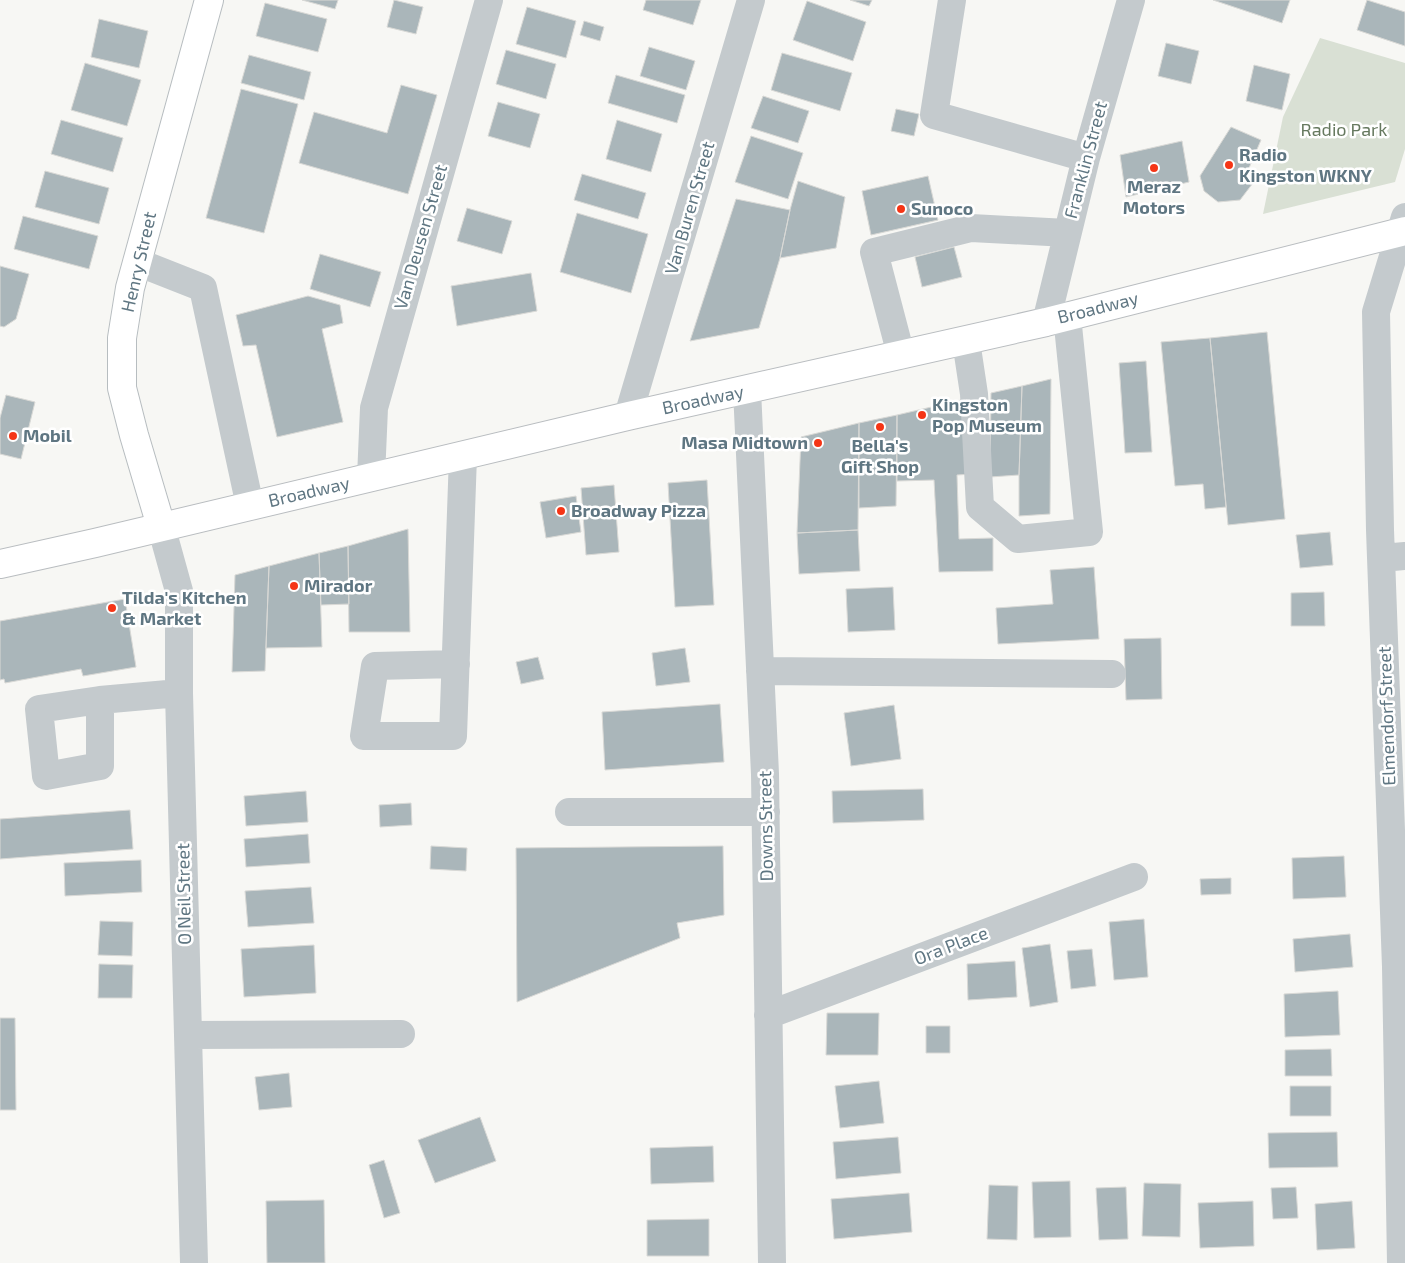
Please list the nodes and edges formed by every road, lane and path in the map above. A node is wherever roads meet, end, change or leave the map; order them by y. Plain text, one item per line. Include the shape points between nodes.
1 (209, 0) edge
2 (489, 0) edge
3 (751, 0) edge
4 (952, 0) edge
5 (1131, 0) edge
6 (1086, 158) junction
7 (1404, 226) edge
8 (1067, 234) junction
9 (137, 262) junction
10 (1056, 319) junction
11 (966, 341) junction
12 (901, 355) junction
13 (747, 390) junction
14 (628, 416) junction
15 (463, 456) junction
16 (371, 477) junction
17 (250, 506) junction
18 (161, 526) junction
19 (1393, 557) edge
20 (0, 564) edge
21 (456, 664) dead end
22 (760, 671) junction
23 (1112, 674) dead end
24 (179, 693) junction
25 (100, 700) dead end
26 (569, 812) dead end
27 (766, 812) junction
28 (1134, 877) dead end
29 (768, 1015) junction
30 (400, 1034) dead end
31 (188, 1035) junction
32 (194, 1263) edge
33 (772, 1263) edge
34 (1401, 1263) edge

1 - 9 main road, Henry Street
2 - 16 street, Van Deusen Street via 374,408
3 - 14 street, Van Buren Street
4 - 6 street via 934,115
5 - 6 street, Franklin Street
6 - 8 street, Franklin Street
7 - 10 main road, Broadway
7 - 19 street, Elmendorf Street via 1376,312
8 - 10 street, Franklin Street
8 - 12 street via 971,228 874,252
9 - 17 street via 203,288
9 - 18 main road, Henry Street via 122,338 122,388
10 - 11 main road, Broadway
10 - 11 street, Franklin Street via 1089,532 1018,539 980,506 974,394
11 - 12 main road, Broadway
12 - 13 main road, Broadway
13 - 14 main road, Broadway
13 - 22 street, Downs Street
14 - 15 main road, Broadway
15 - 16 main road, Broadway
15 - 21 street
16 - 17 main road, Broadway
17 - 18 main road, Broadway
18 - 20 main road, Broadway
18 - 24 street, O Neil Street via 179,591
19 - 34 street, Elmendorf Street via 1387,680
22 - 23 street
22 - 27 street, Downs Street
24 - 25 street
24 - 31 street, O Neil Street
26 - 27 street
27 - 29 street, Downs Street
28 - 29 street, Ora Place
29 - 33 street, Downs Street
30 - 31 street
31 - 32 street, O Neil Street

